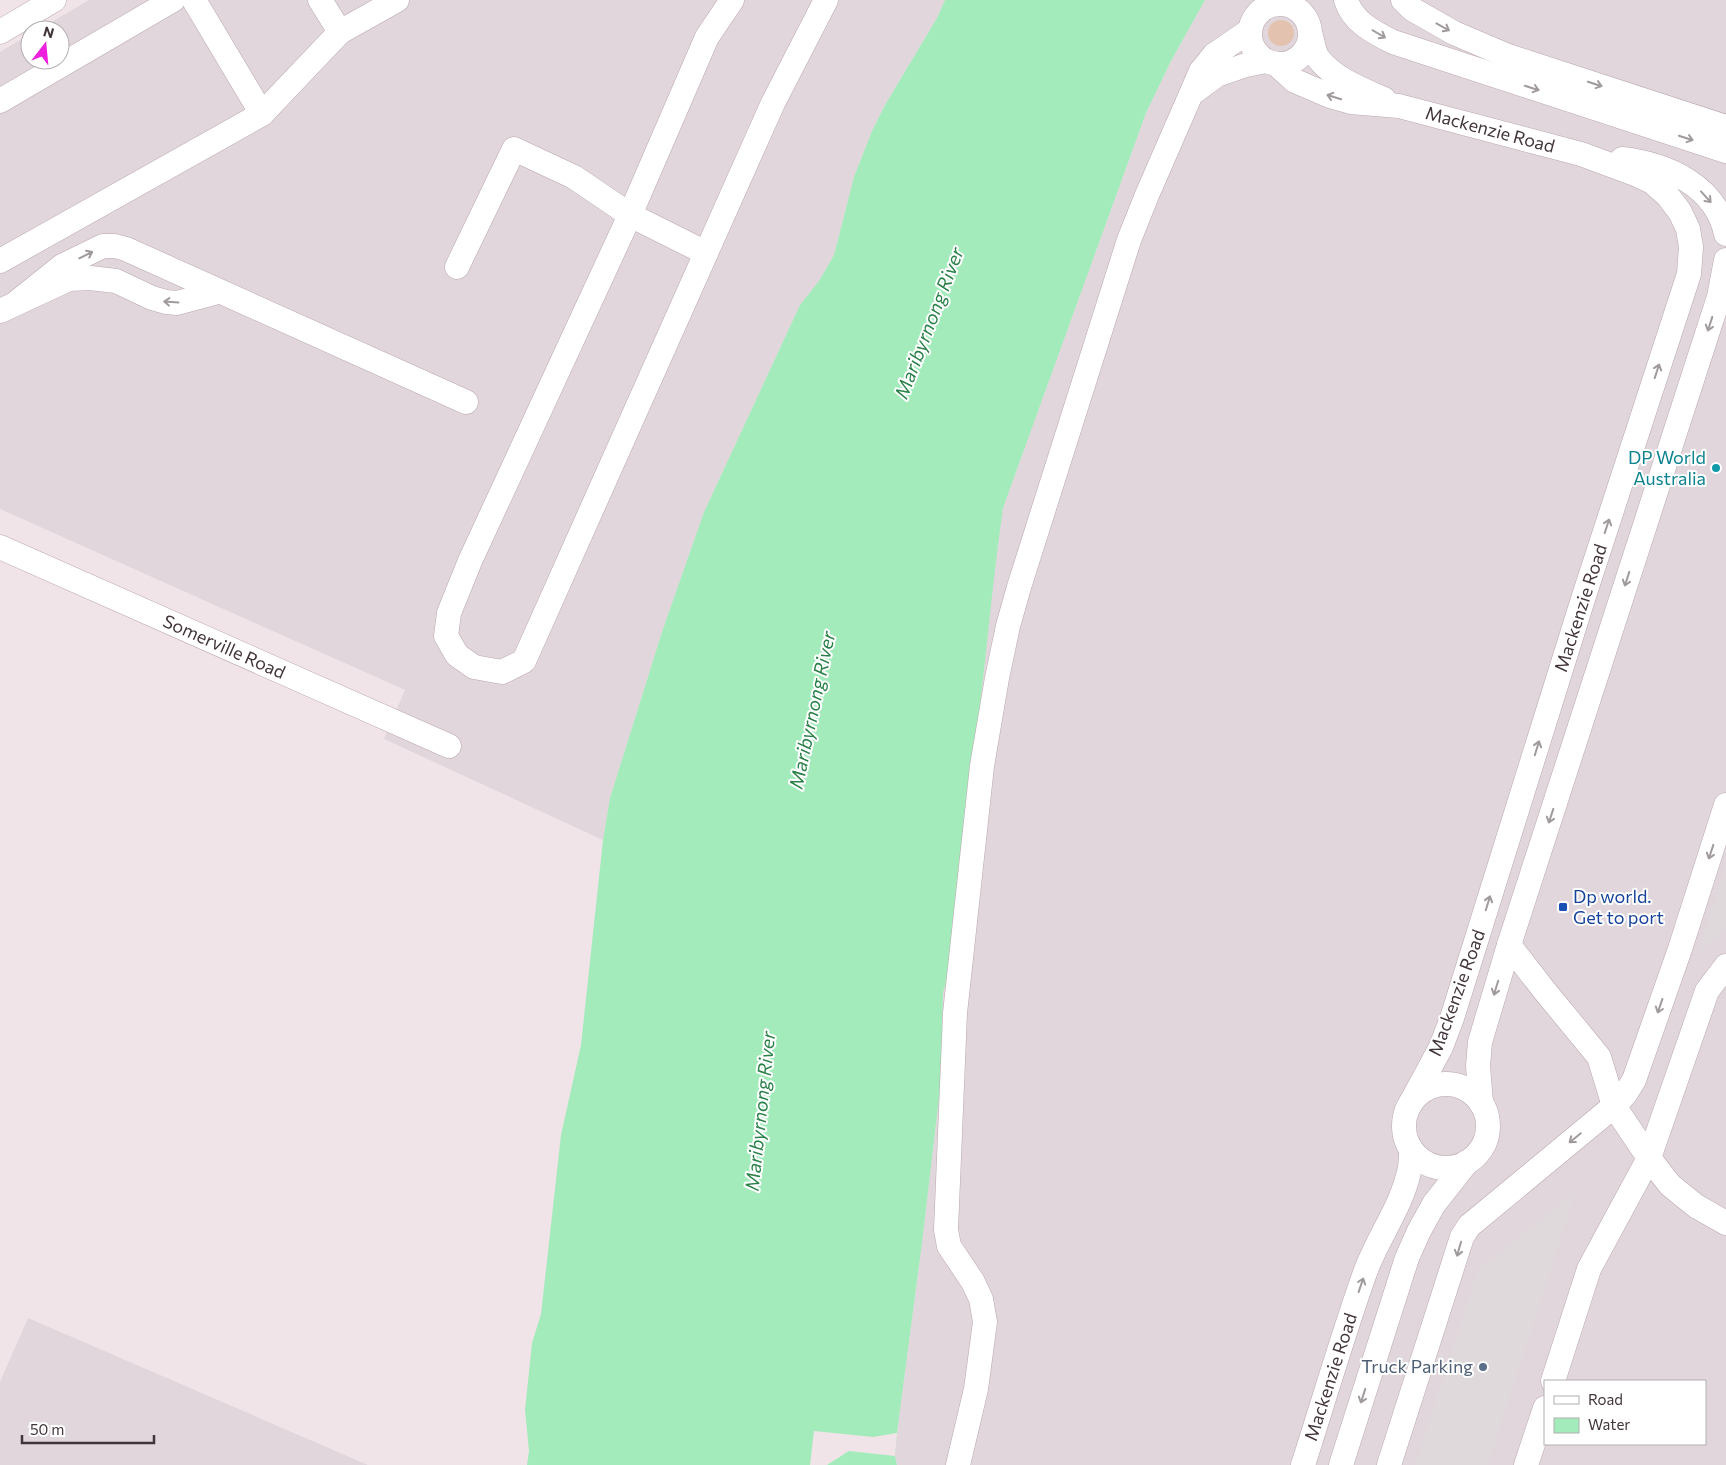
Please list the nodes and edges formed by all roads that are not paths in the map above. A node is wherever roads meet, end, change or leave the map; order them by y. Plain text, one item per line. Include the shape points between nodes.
1 (54, 0) edge
2 (173, 0) edge
3 (194, 0) edge
4 (320, 0) edge
5 (397, 0) edge
6 (732, 0) edge
7 (826, 0) edge
8 (1253, 0) edge
9 (1346, 0) edge
10 (1404, 0) edge
11 (1306, 18) edge
12 (1250, 28) junction
13 (0, 32) edge
14 (340, 32) junction
15 (1271, 63) junction
16 (1193, 92) junction
17 (0, 101) edge
18 (1399, 106) junction
19 (262, 114) junction
20 (1726, 127) edge
21 (1726, 151) edge
22 (1581, 154) junction
23 (630, 215) junction
24 (1726, 234) edge
25 (706, 253) junction
26 (1726, 260) edge
27 (0, 261) edge
28 (458, 268) dead end
29 (218, 292) junction
30 (9, 307) edge
31 (466, 402) dead end
32 (0, 547) edge
33 (449, 746) dead end
34 (1726, 805) edge
35 (1509, 945) junction
36 (1726, 966) edge
37 (1481, 1103) junction
38 (1614, 1106) junction
39 (1407, 1110) junction
40 (1411, 1150) junction
41 (1649, 1158) junction
42 (1467, 1162) junction
43 (1726, 1222) edge
44 (1553, 1380) edge
45 (1544, 1411) edge
46 (958, 1465) edge
47 (1303, 1465) edge
48 (1341, 1465) edge
49 (1388, 1465) edge
50 (1526, 1465) edge

1 - 13 street
2 - 17 street
3 - 19 street
4 - 14 street
5 - 14 street
6 - 23 street via 706,37
7 - 25 street via 773,103
8 - 12 street
9 -> 21 street via 1363,25 1393,42
10 -> 20 street via 1412,9 1454,33 1508,56
11 - 12 street via 1290,5 1280,3 1262,9
11 - 15 street via 1305,52 1284,64
11 - 18 street, Mackenzie Road via 1317,57 1331,71
12 - 15 street via 1253,48 1258,56
12 - 16 street via 1214,55 1202,71
14 - 19 street
15 - 16 street via 1246,65 1216,75
18 -> 15 street, Mackenzie Road via 1350,102 1330,96 1295,81
16 - 46 street via 1129,240 1015,602 996,678 982,766 955,1013 946,1230 948,1246 981,1299 985,1322 976,1389
18 - 22 street, Mackenzie Road
19 - 27 street
22 -> 24 street, Mackenzie Road via 1639,161 1676,174 1707,198 1720,215
39 -> 22 street, Mackenzie Road via 1441,1047 1452,1018 1689,274 1691,247 1688,229 1668,196 1652,182
23 - 25 street
23 - 25 street via 449,613 446,636 457,655 474,667 502,672 524,661
23 - 28 street via 574,177 514,148
26 -> 35 street, Mackenzie Road via 1719,297
29 -> 30 street via 177,303 152,298 116,281 69,279
30 -> 29 street via 62,266 103,246 126,249
29 - 31 street
32 - 33 street, Somerville Road
34 -> 38 street via 1634,1080
35 -> 37 street, Mackenzie Road via 1480,1042
35 - 38 street via 1598,1057
36 - 41 street via 1707,991
37 - 39 street via 1461,1087 1435,1085 1423,1090
37 - 42 street via 1486,1113 1487,1136 1483,1146
38 - 41 street
38 -> 49 street via 1469,1226 1462,1237
39 - 40 street via 1405,1137
40 - 42 street via 1430,1165 1443,1168
47 -> 40 street, Mackenzie Road via 1367,1267 1406,1185
41 - 43 street via 1670,1184 1696,1206
41 - 44 street via 1590,1269
42 -> 48 street, Mackenzie Road via 1434,1204 1407,1258
45 - 50 street

